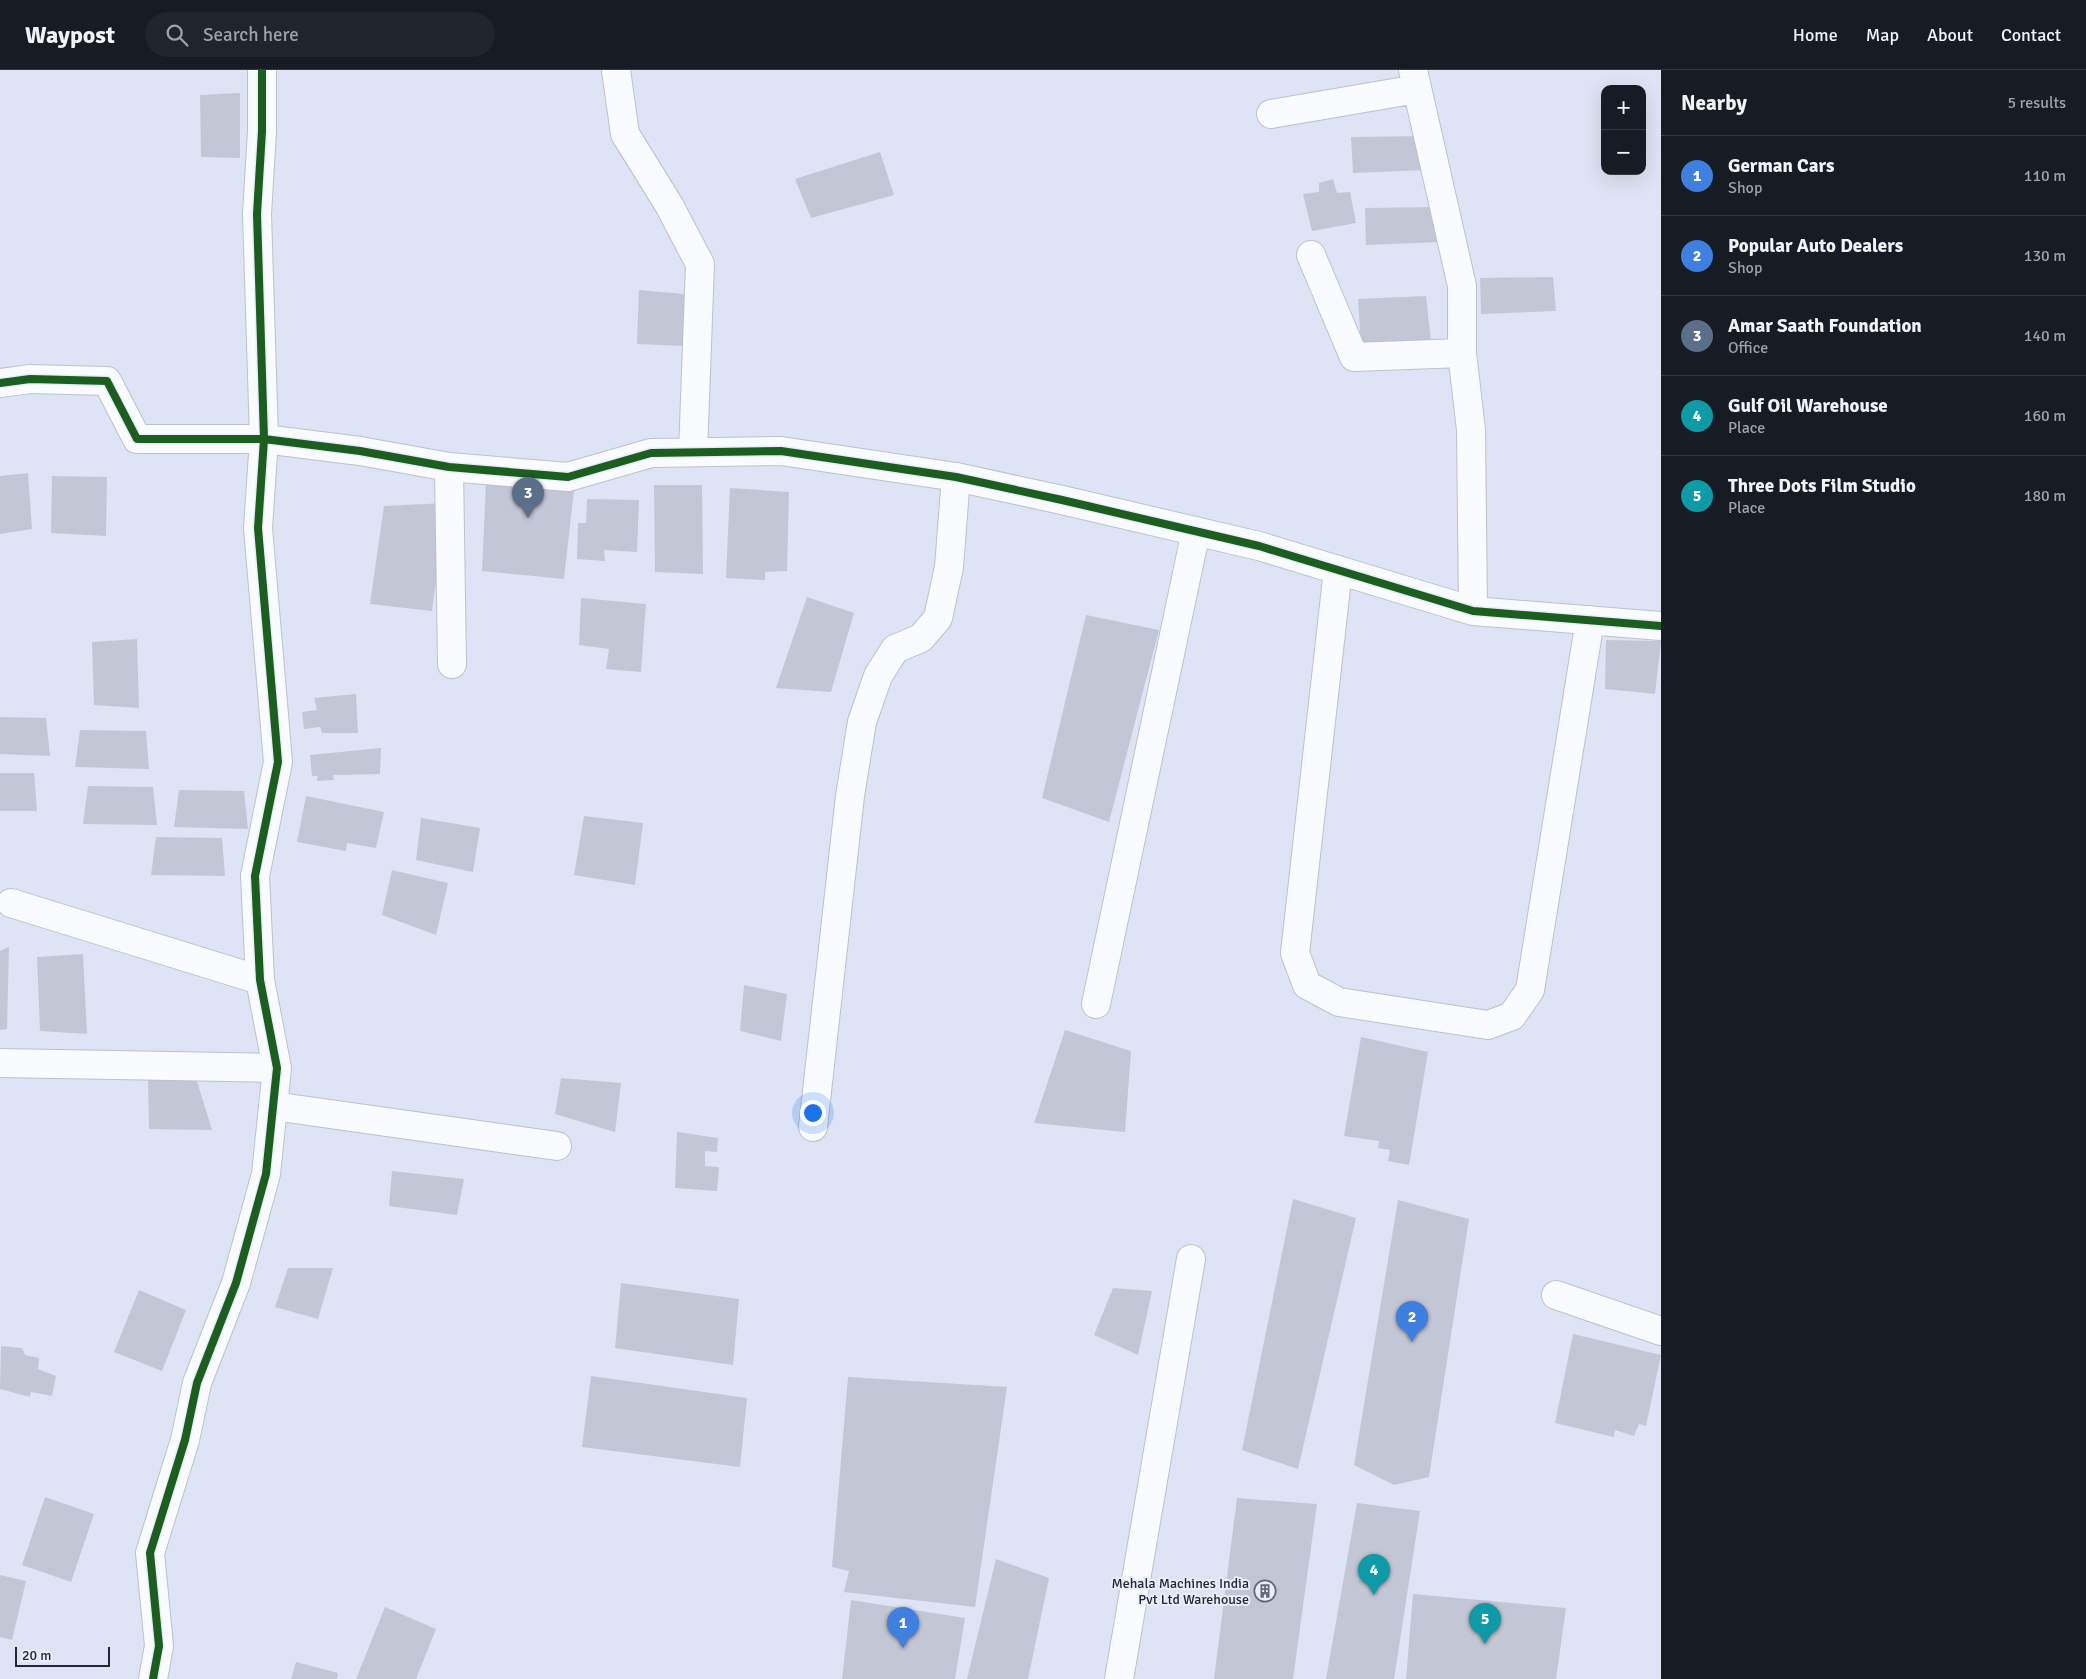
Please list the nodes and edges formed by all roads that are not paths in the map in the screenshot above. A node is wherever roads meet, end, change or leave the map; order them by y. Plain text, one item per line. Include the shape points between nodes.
1 (262, 70) edge
2 (616, 70) edge
3 (1415, 80) edge
4 (1271, 114) dead end
5 (1311, 255) dead end
6 (1462, 353) junction
7 (0, 382) edge
8 (264, 439) junction
9 (693, 452) junction
10 (449, 468) junction
11 (956, 477) junction
12 (1196, 531) junction
13 (1338, 570) junction
14 (1473, 611) junction
15 (1590, 620) junction
16 (1661, 626) edge
17 (452, 664) dead end
18 (11, 903) dead end
19 (260, 980) junction
20 (1096, 1004) dead end
21 (0, 1063) edge
22 (277, 1068) junction
23 (273, 1106) junction
24 (813, 1127) dead end
25 (557, 1146) dead end
26 (1191, 1259) dead end
27 (1556, 1294) dead end
28 (1661, 1331) edge
29 (154, 1679) edge
30 (1118, 1679) edge

1 - 8 street via 257,214
2 - 9 street via 625,134 669,205 700,264
3 - 4 street
3 - 6 street via 1462,286
5 - 6 street via 1354,357
6 - 14 street via 1471,430
7 - 8 street via 30,379 107,381 136,439
8 - 10 street via 360,451
8 - 19 street via 258,528 278,762 255,876
9 - 10 street via 651,453 568,476
9 - 11 street via 781,451
10 - 17 street
11 - 12 street
11 - 24 street via 950,567 938,618 920,638 895,649 878,676 862,722 850,796
12 - 13 street
12 - 20 street
13 - 14 street
13 - 15 street via 1295,953 1307,985 1339,1002 1488,1025 1512,1016 1530,990
14 - 15 street
15 - 16 street
18 - 19 street
19 - 22 street
21 - 22 street
22 - 23 street
23 - 25 street
23 - 29 street via 266,1174 236,1283 197,1383 183,1449 150,1553 159,1646
26 - 30 street
27 - 28 street

